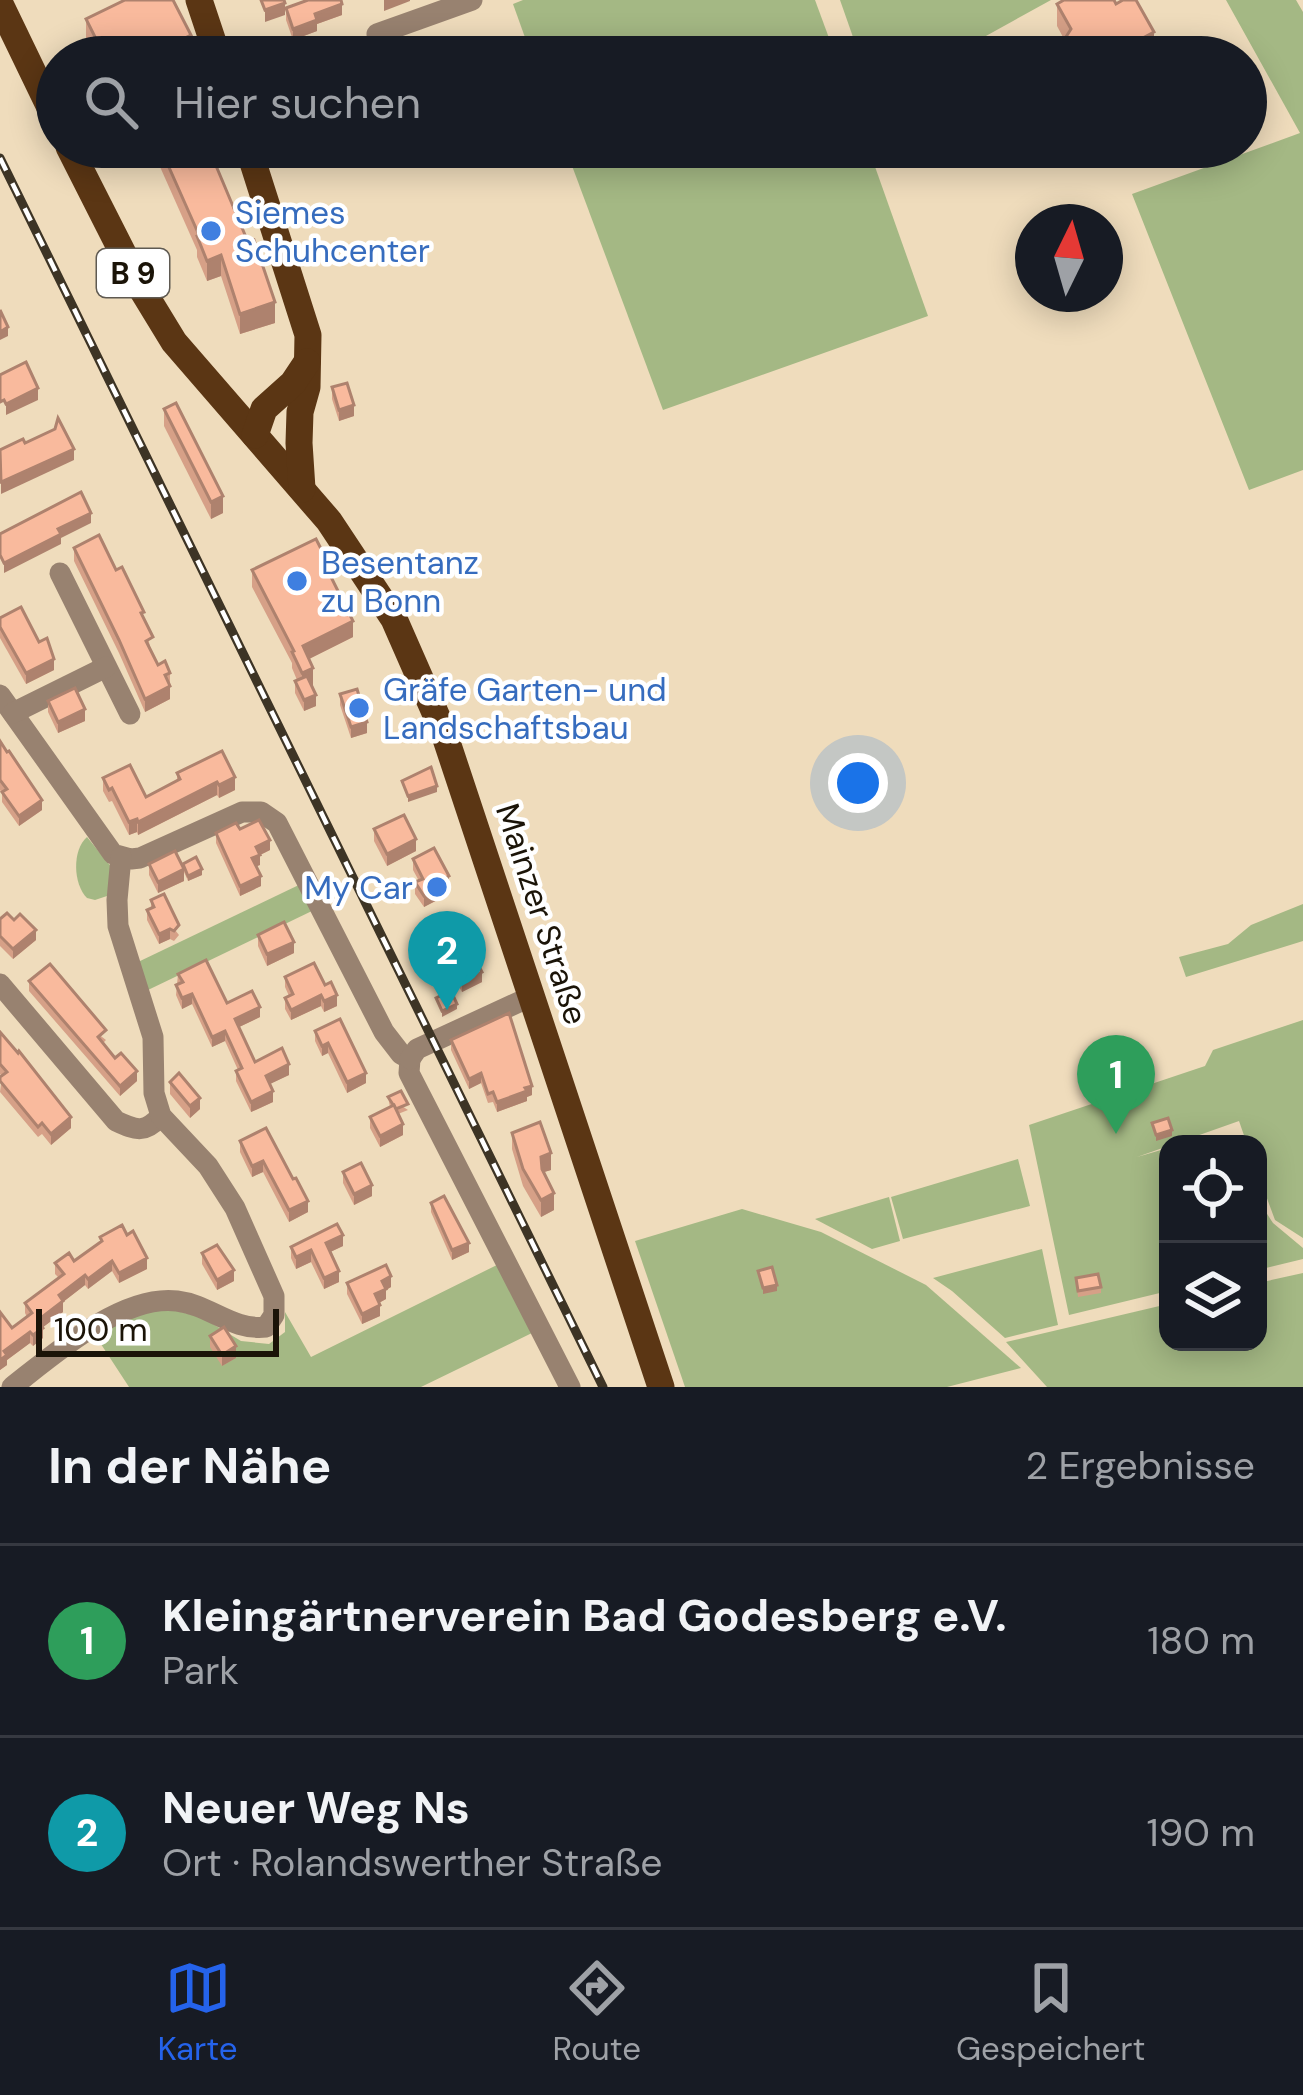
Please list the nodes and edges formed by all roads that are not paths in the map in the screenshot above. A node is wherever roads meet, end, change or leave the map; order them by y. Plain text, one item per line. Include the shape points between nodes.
1 (200, 0) edge
2 (472, 0) edge
3 (0, 4) edge
4 (377, 34) dead end
5 (211, 36) edge
6 (36, 79) edge
7 (80, 168) edge
8 (255, 168) edge
9 (307, 362) junction
10 (300, 412) junction
11 (254, 435) junction
12 (302, 489) junction
13 (60, 574) dead end
14 (106, 667) junction
15 (6, 704) edge
16 (130, 714) dead end
17 (122, 857) junction
18 (0, 984) edge
19 (532, 996) junction
20 (410, 1059) junction
21 (161, 1116) junction
22 (568, 1383) edge
23 (12, 1387) edge
24 (661, 1387) edge

1 - 5 main road
2 - 4 street
3 - 6 main road
7 - 11 main road, B 9 via 174,342
8 - 9 main road via 300,304
9 - 10 main road
9 - 11 main road via 264,409
10 - 11 main road
10 - 12 main road
11 - 12 main road, Mainzer Straße / B 9
12 - 19 main road, Mainzer Straße / B 9 via 356,557 421,676
13 - 14 street
14 - 15 street
14 - 16 street
15 - 17 street via 104,845
17 - 20 street via 140,858 242,812 277,823 384,1032
17 - 21 street via 118,926 153,1037
18 - 21 street via 116,1120 134,1130
19 - 20 street via 417,1048
19 - 24 main road, Mainzer Straße / B 9
20 - 22 street via 409,1072
21 - 23 street via 236,1208 274,1297 274,1315 266,1327 249,1329 176,1300 151,1302 120,1311

